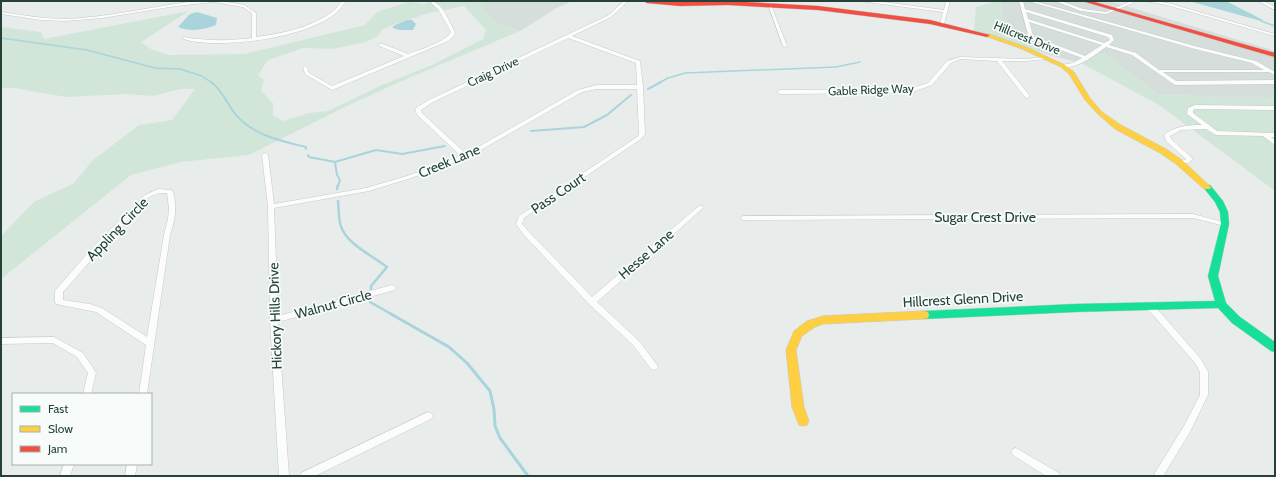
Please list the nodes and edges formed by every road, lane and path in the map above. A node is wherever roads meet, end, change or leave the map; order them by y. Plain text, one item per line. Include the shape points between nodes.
1 (214, 1) edge
2 (344, 1) edge
3 (431, 1) edge
4 (626, 1) edge
5 (647, 1) edge
6 (866, 1) edge
7 (948, 1) edge
8 (1021, 1) edge
9 (1030, 1) edge
10 (1057, 1) edge
11 (1085, 1) edge
12 (1103, 1) edge
13 (1146, 1) edge
14 (1260, 1) edge
15 (1130, 2) edge
16 (769, 5) junction
17 (1118, 7) junction
18 (1275, 9) edge
19 (1024, 10) junction
20 (945, 11) junction
21 (1, 13) edge
22 (1026, 20) junction
23 (942, 24) junction
24 (1275, 35) edge
25 (568, 36) junction
26 (184, 38) dead end
27 (254, 38) junction
28 (1105, 44) junction
29 (381, 45) dead end
30 (785, 46) dead end
31 (1275, 51) edge
32 (1275, 55) edge
33 (408, 56) junction
34 (1046, 58) junction
35 (1085, 58) junction
36 (998, 59) junction
37 (1063, 66) junction
38 (305, 67) dead end
39 (1159, 72) junction
40 (1273, 72) edge
41 (1275, 82) edge
42 (640, 87) junction
43 (780, 92) dead end
44 (1027, 96) dead end
45 (1275, 108) edge
46 (1208, 127) junction
47 (1265, 135) junction
48 (1275, 135) edge
49 (1275, 143) edge
50 (265, 155) dead end
51 (464, 157) junction
52 (1180, 162) junction
53 (701, 206) dead end
54 (271, 207) junction
55 (743, 218) dead end
56 (1225, 224) junction
57 (392, 288) dead end
58 (592, 302) junction
59 (1221, 304) junction
60 (1148, 306) junction
61 (274, 320) junction
62 (1, 341) edge
63 (150, 343) junction
64 (1275, 348) edge
65 (654, 367) dead end
66 (87, 393) edge
67 (142, 393) edge
68 (428, 416) dead end
69 (803, 420) dead end
70 (1016, 452) dead end
71 (69, 465) edge
72 (132, 465) edge
73 (65, 476) edge
74 (130, 476) edge
75 (284, 476) edge
76 (305, 476) edge
77 (1055, 476) edge
78 (1158, 476) edge

1 - 21 street via 187,2 64,20
1 - 27 street via 244,6 254,14
2 - 27 street via 330,16 317,22 282,34
3 - 33 street via 440,8 453,32 452,35
4 - 25 street, Craig Drive via 610,16
5 - 16 street, Hillcrest Drive
6 - 20 street
7 - 20 street
8 - 19 street
9 - 40 street via 1254,62
10 - 17 street via 1094,12 1106,13
11 - 17 street
12 - 17 street
13 - 24 street via 1166,4
14 - 18 street
15 - 17 street
16 - 23 street, Hillcrest Drive via 818,8
16 - 30 street
17 - 31 street
17 - 32 street
19 - 22 street
19 - 28 street via 1110,36 1112,40
20 - 23 street
22 - 28 street
22 - 35 street via 1031,38
23 - 34 street, Hillcrest Drive via 987,35
25 - 42 street, Pass Court via 638,62
25 - 51 street, Craig Drive via 418,109 420,114
26 - 27 street via 213,42
28 - 35 street
28 - 39 street via 1134,54
29 - 33 street
33 - 38 street via 332,88 306,74
34 - 36 street, Gable Ridge Way
34 - 37 street, Hillcrest Drive
35 - 37 street
36 - 43 street, Gable Ridge Way via 960,58 949,62 930,84 910,91
36 - 44 street
37 - 52 street, Hillcrest Drive via 1072,73 1087,99 1118,128
39 - 40 street
39 - 41 street via 1175,83
42 - 51 street, Creek Lane via 597,87 580,91
42 - 58 street, Pass Court via 642,134 521,217 519,224
45 - 46 street via 1190,109 1190,114
46 - 47 street via 1222,134
46 - 52 street via 1172,130 1166,135 1173,146 1190,159
47 - 48 street
47 - 49 street
50 - 54 street, Hickory Hills Drive
51 - 54 street, Creek Lane via 367,190
52 - 56 street, Hillcrest Drive via 1219,201 1224,212
53 - 58 street, Hesse Lane
54 - 61 street, Hickory Hills Drive
55 - 56 street, Sugar Crest Drive via 1193,216
56 - 59 street, Hillcrest Drive via 1213,276
57 - 61 street, Walnut Circle
58 - 65 street, Pass Court via 636,343
59 - 60 street, Hillcrest Glenn Drive
59 - 64 street, Hillcrest Drive via 1236,320
60 - 69 street, Hillcrest Glenn Drive via 837,319 810,324 798,334 791,350 798,407
60 - 78 street via 1198,361 1204,372 1204,395 1187,429
61 - 75 street, Hickory Hills Drive
62 - 66 street via 54,340 80,355 92,372
63 - 63 street, Appling Circle via 172,210 170,191 158,191 146,196 59,291 59,302 100,310
63 - 67 street, Appling Circle
68 - 76 street
70 - 77 street
71 - 73 street
72 - 74 street

